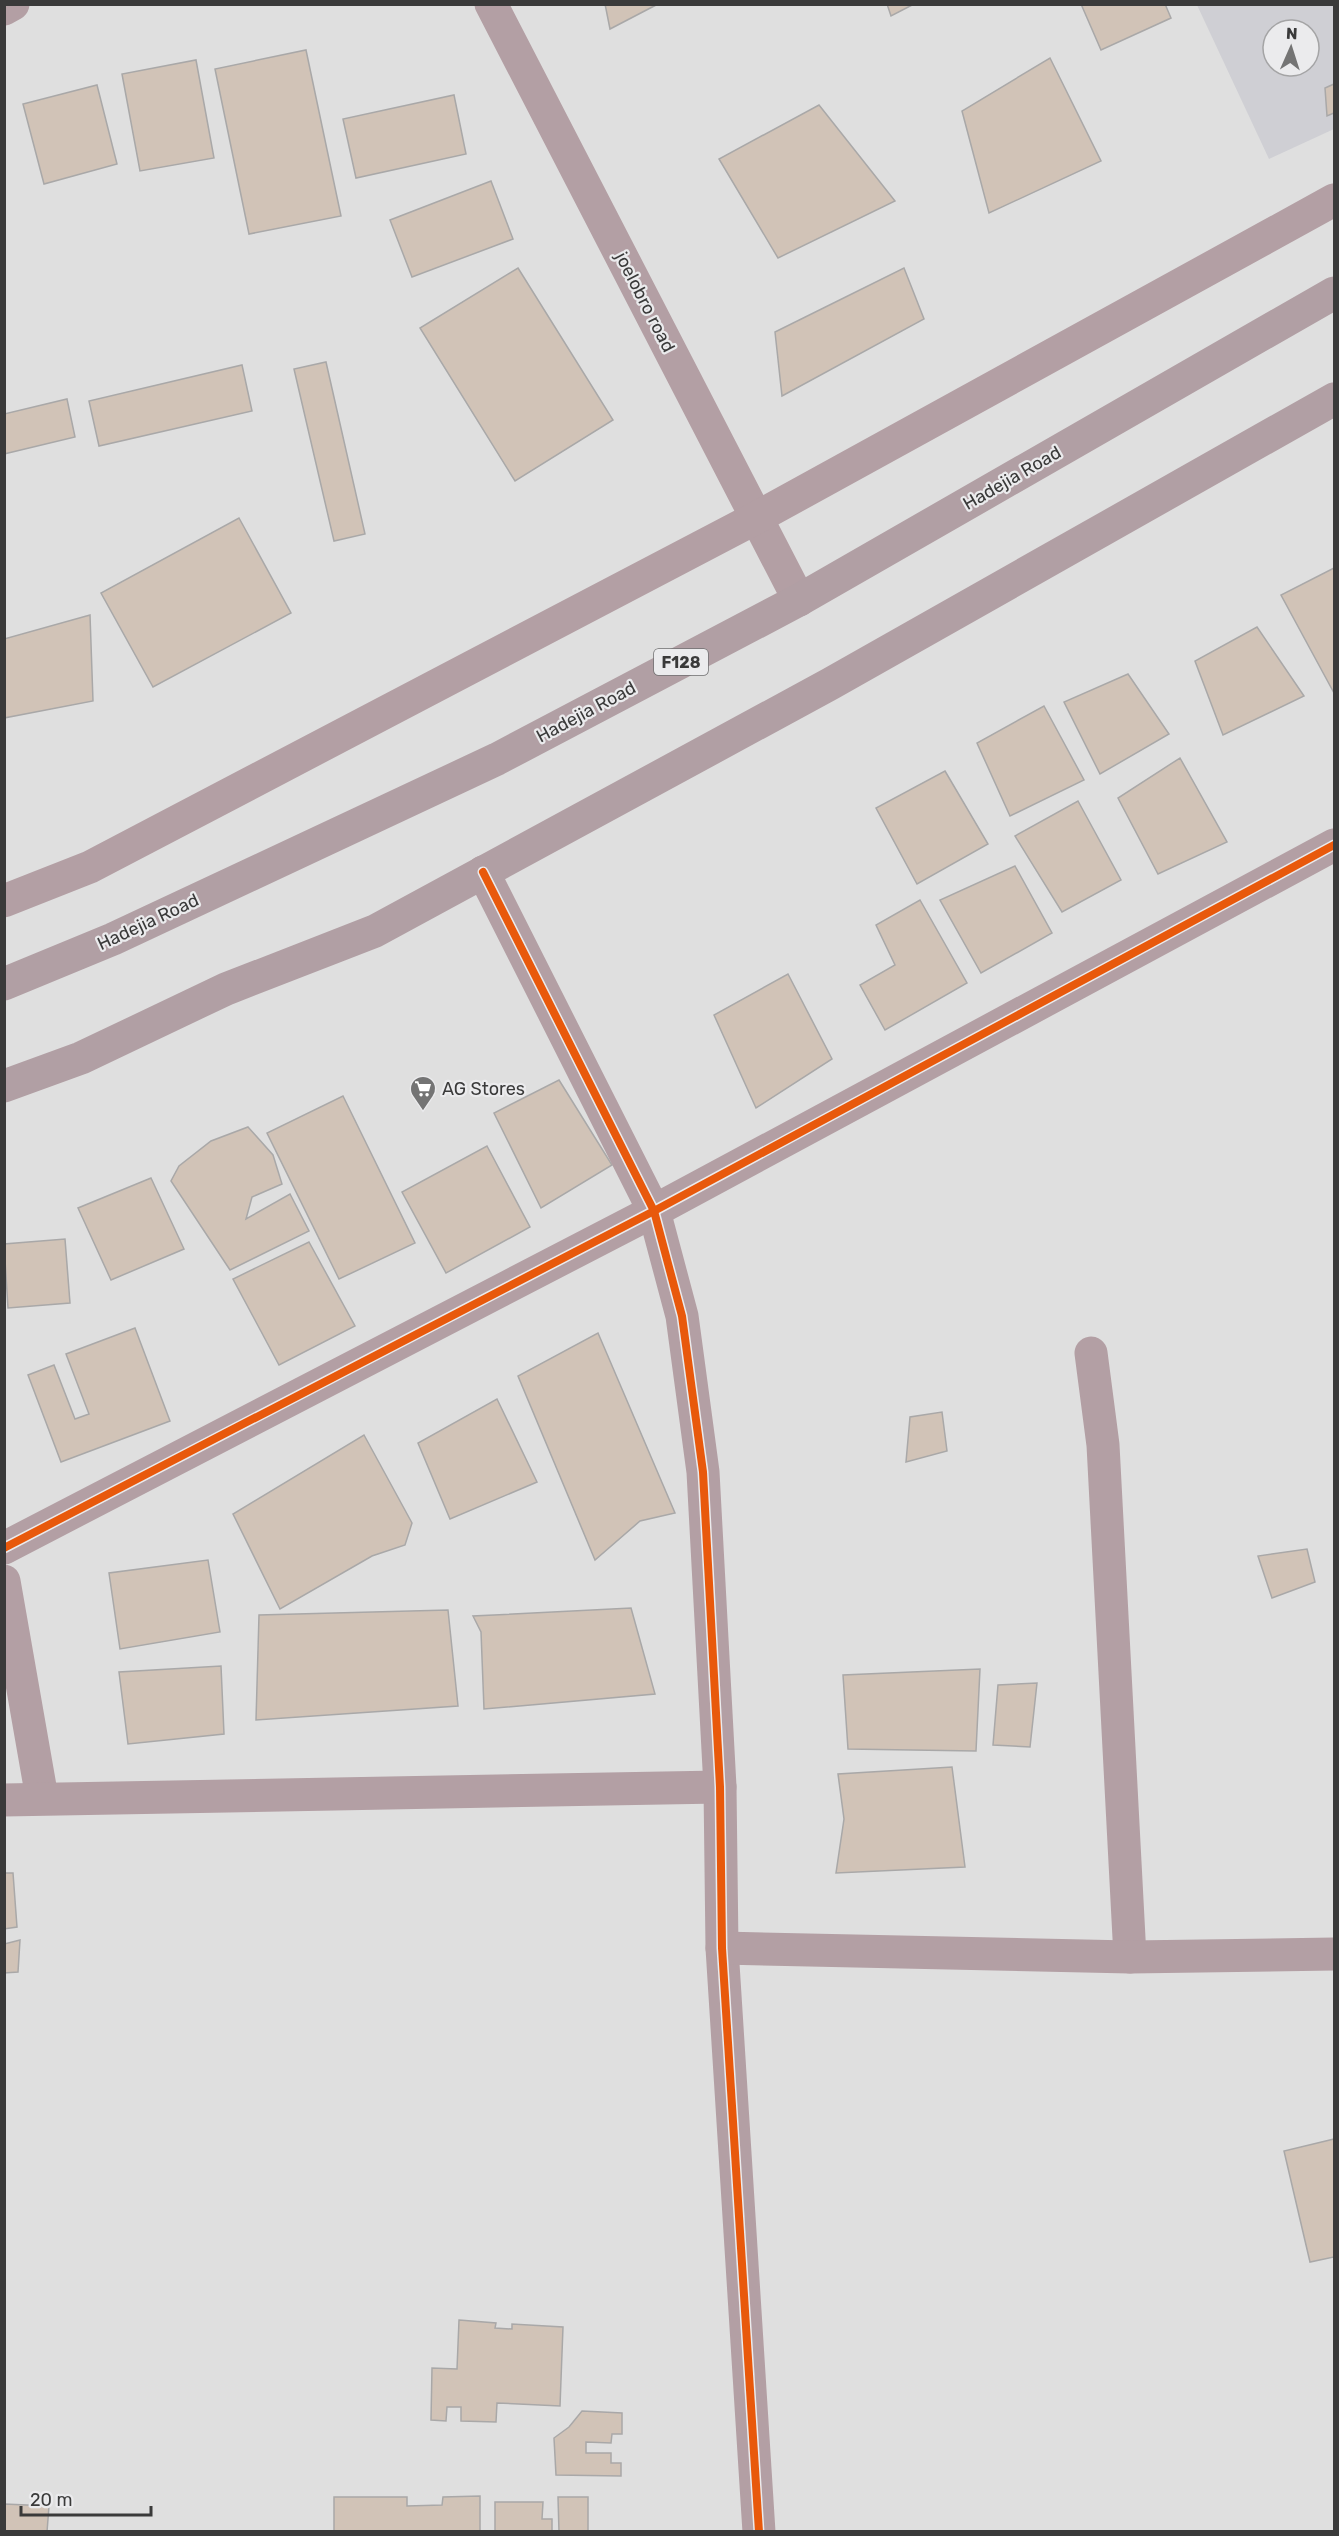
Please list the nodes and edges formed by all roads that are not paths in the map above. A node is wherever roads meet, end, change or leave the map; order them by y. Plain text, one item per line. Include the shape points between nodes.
1 (13, 4) edge
2 (491, 4) edge
3 (4, 9) edge
4 (1335, 200) edge
5 (1335, 293) edge
6 (1335, 399) edge
7 (756, 518) junction
8 (799, 600) junction
9 (1335, 844) edge
10 (483, 872) junction
11 (4, 901) edge
12 (4, 984) edge
13 (4, 1086) edge
14 (654, 1211) junction
15 (1091, 1353) dead end
16 (4, 1548) edge
17 (4, 1581) edge
18 (720, 1787) junction
19 (42, 1798) junction
20 (4, 1800) edge
21 (722, 1948) junction
22 (1335, 1954) edge
23 (1130, 1957) junction
24 (759, 2532) edge

1 - 3 street
2 - 7 street, joelobro road
4 - 7 street
5 - 8 main road, Hadejia Road / F128
6 - 10 main road via 830,684
7 - 8 street, joelobro road
7 - 11 street via 90,867
8 - 12 main road, Hadejia Road / F128 via 497,759 113,939
9 - 14 street
10 - 13 main road via 375,931 226,989 81,1059
10 - 14 street
14 - 16 street
14 - 18 street via 682,1316 703,1472
15 - 23 street via 1103,1445
17 - 19 street
18 - 19 street
18 - 21 street
19 - 20 street
21 - 23 street
21 - 24 street
22 - 23 street

